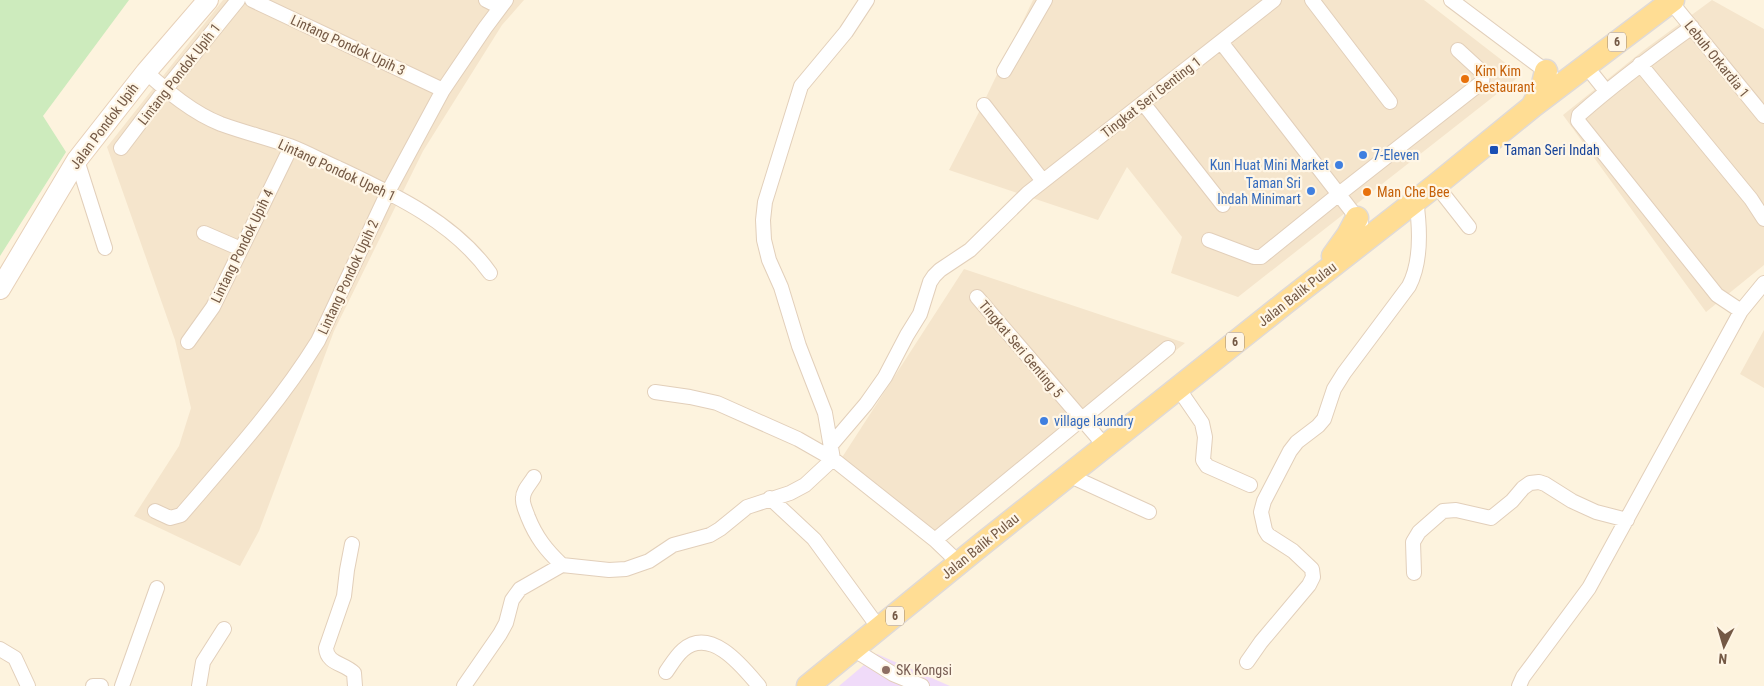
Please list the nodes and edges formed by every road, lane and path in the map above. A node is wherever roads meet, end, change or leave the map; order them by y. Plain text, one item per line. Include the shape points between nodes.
1 (208, 0) edge
2 (238, 0) edge
3 (252, 0) edge
4 (486, 0) edge
5 (867, 0) edge
6 (1045, 0) edge
7 (1274, 0) edge
8 (1312, 0) edge
9 (1452, 0) edge
10 (1672, 1) edge
11 (503, 3) edge
12 (1692, 27) junction
13 (1221, 42) junction
14 (1458, 50) dead end
15 (1640, 64) junction
16 (1586, 66) junction
17 (1004, 71) dead end
18 (146, 72) junction
19 (1554, 77) junction
20 (165, 90) junction
21 (444, 90) junction
22 (1606, 91) junction
23 (1390, 102) dead end
24 (1143, 103) junction
25 (984, 105) dead end
26 (1764, 116) edge
27 (291, 147) junction
28 (121, 148) dead end
29 (77, 160) junction
30 (1042, 181) junction
31 (388, 192) junction
32 (1426, 192) junction
33 (1339, 194) junction
34 (1223, 205) dead end
35 (1764, 219) edge
36 (1362, 224) junction
37 (1469, 227) dead end
38 (204, 233) dead end
39 (1209, 240) dead end
40 (105, 248) dead end
41 (241, 249) junction
42 (490, 273) dead end
43 (1764, 283) edge
44 (0, 289) edge
45 (977, 297) dead end
46 (1740, 312) junction
47 (188, 342) dead end
48 (1168, 348) dead end
49 (1178, 388) junction
50 (655, 392) dead end
51 (1082, 419) junction
52 (1105, 446) junction
53 (832, 452) junction
54 (1068, 475) junction
55 (534, 477) dead end
56 (1250, 485) dead end
57 (770, 498) junction
58 (155, 511) dead end
59 (1149, 512) dead end
60 (1627, 520) junction
61 (935, 540) junction
62 (352, 544) dead end
63 (960, 563) junction
64 (562, 565) junction
65 (1414, 573) dead end
66 (157, 588) dead end
67 (879, 628) junction
68 (224, 629) dead end
69 (0, 649) edge
70 (853, 649) junction
71 (1247, 662) dead end
72 (666, 672) dead end
73 (28, 686) edge
74 (93, 686) edge
75 (101, 686) edge
76 (122, 686) edge
77 (199, 686) edge
78 (354, 686) edge
79 (464, 686) edge
80 (759, 686) edge
81 (808, 686) edge
82 (922, 686) edge
83 (1518, 686) edge

1 - 18 main road, Jalan Pondok Upih
2 - 20 street, Lintang Pondok Upih 1
3 - 21 street, Lintang Pondok Upih 3
4 - 11 street
5 - 53 street via 846,32 801,86 769,188 763,220 769,260 825,413
6 - 17 street
7 - 13 street, Tingkat Seri Genting 1
8 - 23 street
9 - 19 street
10 - 12 street, Lebuh Orkardia 1
10 - 16 main road, 6
11 - 21 street, Lintang Pondok Upih 2
12 - 15 street
12 - 26 street, Lebuh Orkardia 1
13 - 24 street, Tingkat Seri Genting 1
13 - 33 street
14 - 33 street via 1483,73 1482,82
15 - 22 street
15 - 35 street
16 - 19 main road, 6
16 - 22 street
18 - 20 street, Lintang Pondok Upeh 1
18 - 29 main road, Jalan Pondok Upih
19 - 32 main road via 1542,88 1533,106
20 - 27 street, Lintang Pondok Upeh 1 via 204,116
20 - 28 street, Lintang Pondok Upih 1
21 - 31 street, Lintang Pondok Upih 2
22 - 46 street via 1578,115 1578,121 1717,295
24 - 30 street, Tingkat Seri Genting 1
24 - 34 street
25 - 30 street
27 - 31 street, Lintang Pondok Upeh 1
27 - 41 street, Lintang Pondok Upih 4
29 - 40 street
29 - 44 main road, Jalan Pondok Upih
30 - 53 street, Tingkat Seri Genting 1 via 970,250 934,276 920,314 885,377
31 - 42 street, Lintang Pondok Upeh 1 via 459,239
31 - 58 street, Lintang Pondok Upih 2 via 318,342 285,390 181,515 170,518
32 - 36 main road
32 - 37 street
32 - 71 street via 1418,217 1412,281 1344,373 1334,389 1324,420 1296,442 1264,501 1261,512 1268,535 1293,551 1312,569 1313,578
33 - 36 street
33 - 39 street via 1261,257
36 - 49 main road, Jalan Balik Pulau / 6 via 1348,235 1314,280
38 - 41 street
41 - 47 street, Lintang Pondok Upih 4 via 213,306
43 - 46 street
45 - 51 street, Tingkat Seri Genting 5
46 - 60 street
48 - 51 street
49 - 52 main road, Jalan Balik Pulau / 6
49 - 56 street via 1202,423 1203,460 1207,466
50 - 53 street via 716,403
51 - 52 street, Tingkat Seri Genting 5
51 - 61 street
52 - 54 main road, Jalan Balik Pulau / 6
53 - 57 street, Tingkat Seri Genting 1 via 805,485
53 - 61 street
54 - 59 street
54 - 63 main road, Jalan Balik Pulau / 6
55 - 64 street via 524,492 524,506 535,534
57 - 64 street, Tingkat Seri Genting 1 via 748,507 710,535 673,545 649,561 626,569
57 - 67 street via 814,539
60 - 65 street via 1596,512 1545,484 1530,483 1491,518 1465,511 1443,511 1419,532 1413,542
60 - 83 street via 1589,588
61 - 63 street
62 - 78 street via 344,596 326,651 331,661 354,673
63 - 67 main road, Jalan Balik Pulau / 6
64 - 79 street via 520,589 512,600 500,634
66 - 76 street
67 - 70 main road, Jalan Balik Pulau / 6
68 - 77 street via 203,662
69 - 73 street via 14,658
70 - 81 main road, Jalan Balik Pulau / 6
70 - 82 street via 893,674
72 - 80 street via 683,650 705,643 724,650
74 - 75 street

